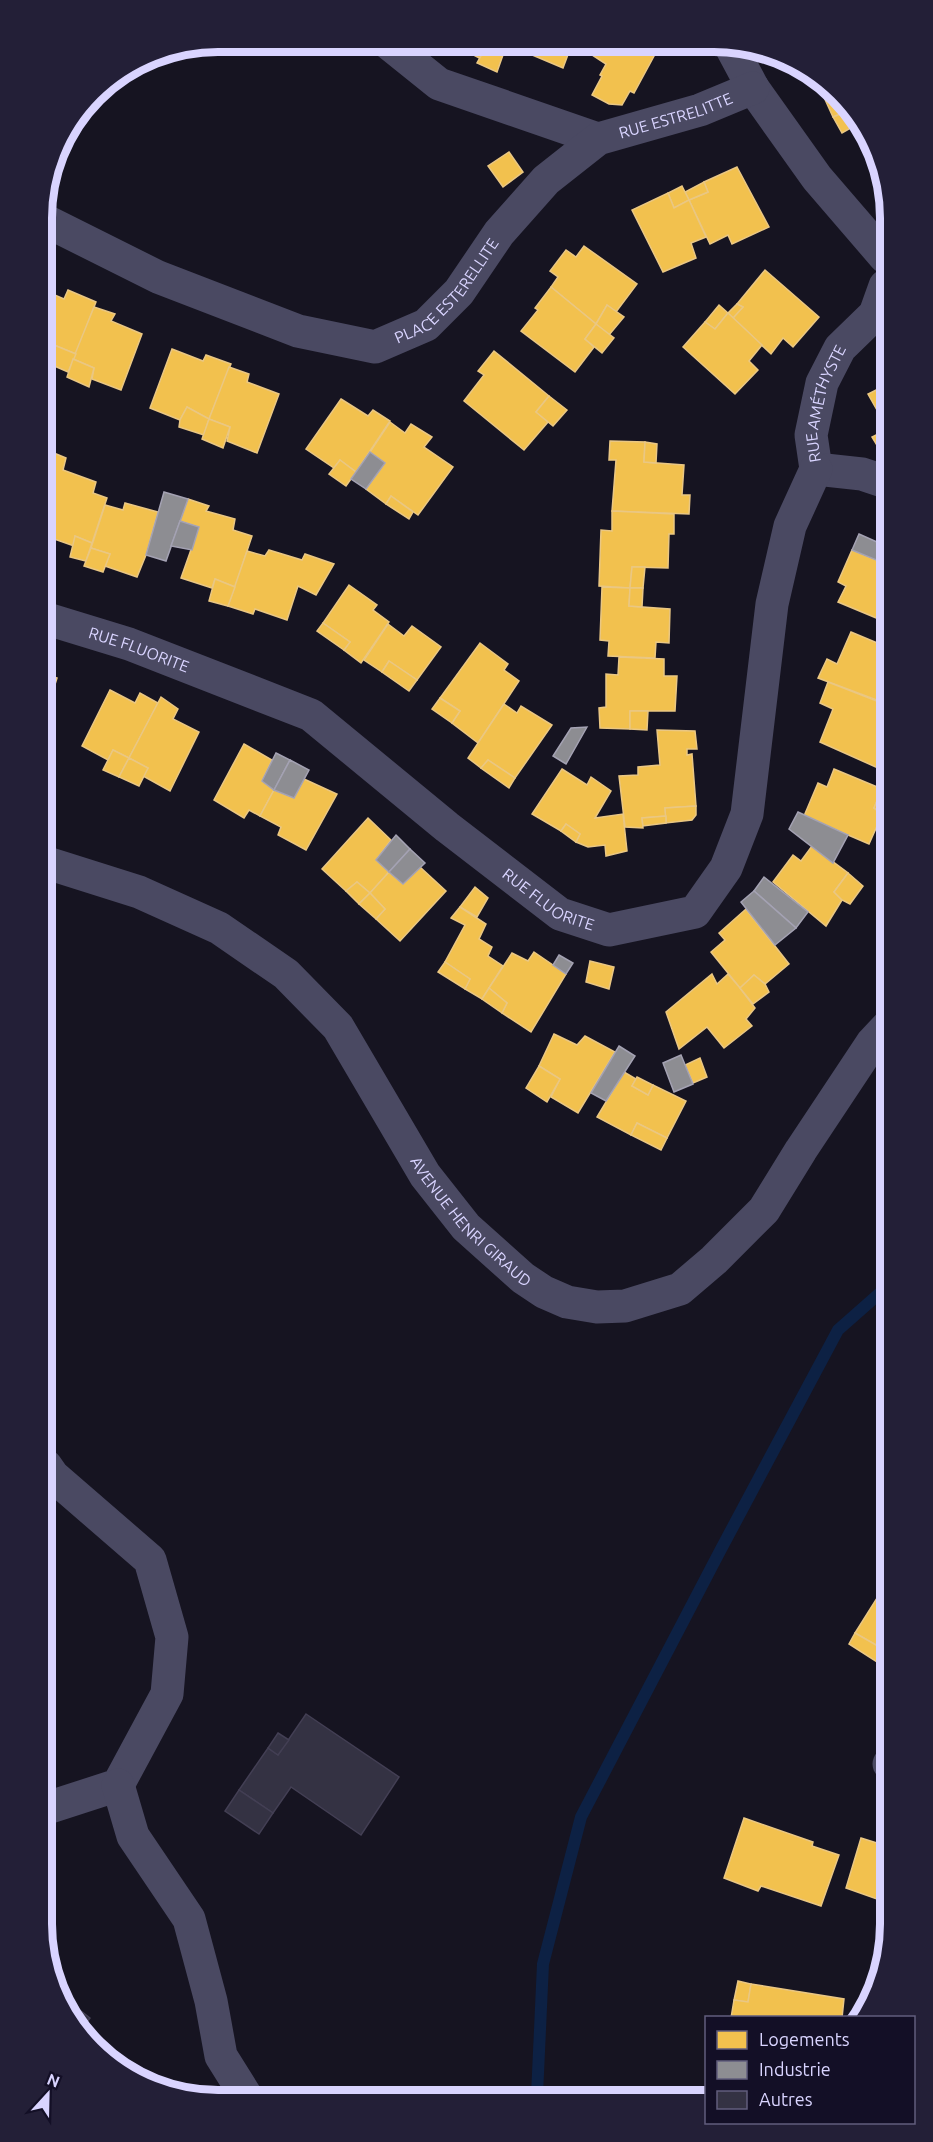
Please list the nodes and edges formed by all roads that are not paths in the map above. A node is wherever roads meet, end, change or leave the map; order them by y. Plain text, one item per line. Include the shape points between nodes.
1 (399, 52) edge
2 (735, 54) edge
3 (753, 88) junction
4 (598, 139) junction
5 (53, 224) edge
6 (880, 251) edge
7 (880, 300) edge
8 (816, 470) junction
9 (880, 480) edge
10 (53, 621) edge
11 (53, 865) edge
12 (880, 1034) edge
13 (52, 1475) edge
14 (118, 1785) junction
15 (52, 1806) edge
16 (242, 2090) edge

1 - 4 street via 439,84
2 - 3 street
3 - 4 street, RUE ESTRELITTE via 700,110
3 - 6 street via 817,178
4 - 5 street, PLACE ESTERELLITE via 546,180 499,233 459,292 426,325 375,347 298,331 158,277
7 - 8 street, RUE AMÉTHYSTE via 875,314 840,348 822,384 811,435
8 - 9 street, RUE AMÉTHYSTE via 862,474
8 - 10 street, RUE FLUORITE via 790,526 772,604 747,814 726,868 695,912 609,930 560,914 310,715 129,644
11 - 12 street, AVENUE HENRI GIRAUD via 140,892 219,928 286,975 338,1027 424,1175 466,1227 523,1278 567,1302 625,1306 680,1289 714,1260 764,1210
13 - 14 street via 150,1560 172,1637 167,1694
14 - 15 street
14 - 16 street via 133,1836 189,1919 221,2056

